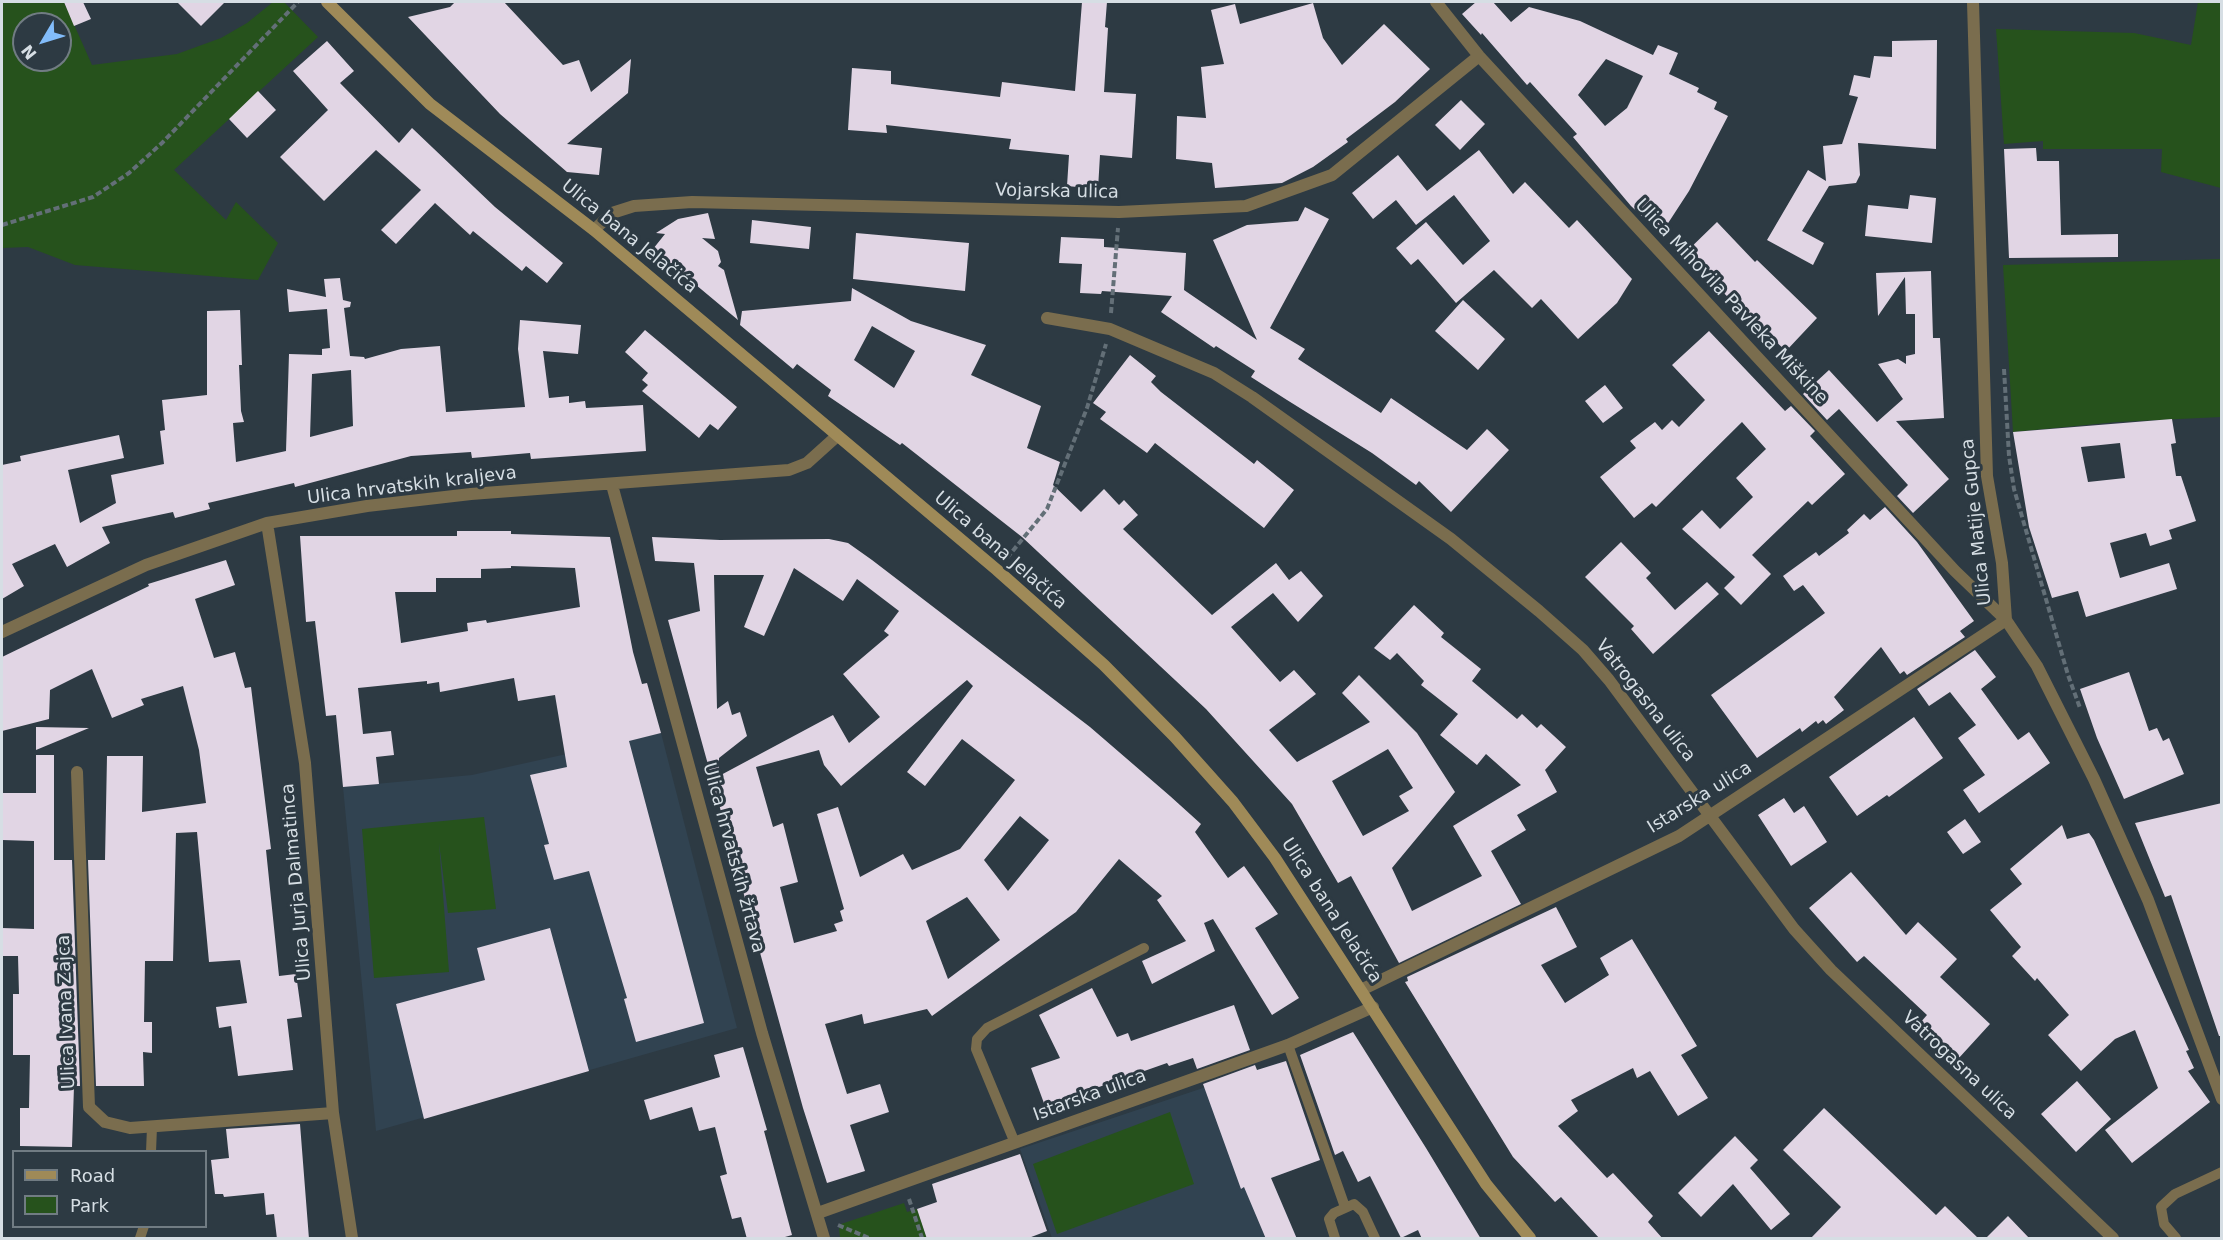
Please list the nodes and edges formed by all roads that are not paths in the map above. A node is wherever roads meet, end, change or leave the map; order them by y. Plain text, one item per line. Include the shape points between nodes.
1 (327, 2) edge
2 (1436, 2) edge
3 (1973, 2) edge
4 (1479, 56) junction
5 (594, 230) junction
6 (1047, 318) dead end
7 (837, 436) junction
8 (612, 485) junction
9 (267, 524) junction
10 (2006, 620) junction
11 (2, 632) edge
12 (77, 772) dead end
13 (1710, 815) junction
14 (1144, 948) dead end
15 (1361, 990) junction
16 (1373, 1007) junction
17 (1288, 1045) junction
18 (2222, 1099) edge
19 (333, 1113) junction
20 (153, 1127) junction
21 (1014, 1143) junction
22 (151, 1150) edge
23 (2222, 1172) edge
24 (1345, 1207) junction
25 (818, 1213) junction
26 (352, 1239) edge
27 (824, 1239) edge
28 (1335, 1239) edge
29 (1375, 1239) edge
30 (1530, 1239) edge
31 (2113, 1239) edge
32 (2176, 1239) edge

1 - 5 main road, Ulica bana Jelačića via 430,104
2 - 4 street, Ulica Mihovila Pavleka Miškine
3 - 10 street, Ulica Matije Gupca via 1987,476 2002,563
4 - 5 street, Vojarska ulica via 1332,175 1246,206 1119,212 692,202 634,206 612,213
4 - 10 street, Ulica Mihovila Pavleka Miškine via 1939,554
5 - 7 main road, Ulica bana Jelačića
6 - 13 street, Vatrogasna ulica via 1110,328 1214,374 1451,539 1583,650
7 - 8 street, Ulica hrvatskih kraljeva via 807,464 789,470
7 - 15 main road, Ulica bana Jelačića via 1104,665 1175,737 1233,802 1308,905
8 - 9 street, Ulica hrvatskih kraljeva via 367,506
8 - 25 street, Ulica hrvatskih žrtava via 762,1033
9 - 11 street, Ulica hrvatskih kraljeva via 146,565
9 - 19 street, Ulica Jurja Dalmatinca via 305,763
10 - 13 street, Istarska ulica
10 - 18 street, Ulica Matije Gupca via 2037,666 2094,778 2148,900
12 - 20 street, Ulica Ivana Zajca via 89,1107 105,1122 130,1128
13 - 15 street, Istarska ulica via 1679,836
13 - 31 street, Vatrogasna ulica via 1794,929 1831,970
14 - 21 lane via 987,1028 977,1039 976,1049
15 - 16 main road, Ulica bana Jelačića
16 - 17 street, Istarska ulica
16 - 30 main road, Ulica bana Jelačića via 1486,1184
17 - 21 street, Istarska ulica
17 - 24 lane
19 - 20 street, Ulica Ivana Zajca
19 - 26 street, Ulica Jurja Dalmatinca
20 - 22 lane
21 - 25 street, Istarska ulica
23 - 32 lane via 2175,1194 2161,1208 2164,1224
24 - 28 lane via 1329,1219
24 - 29 lane via 1354,1204 1362,1212
25 - 27 street, Ulica hrvatskih žrtava

